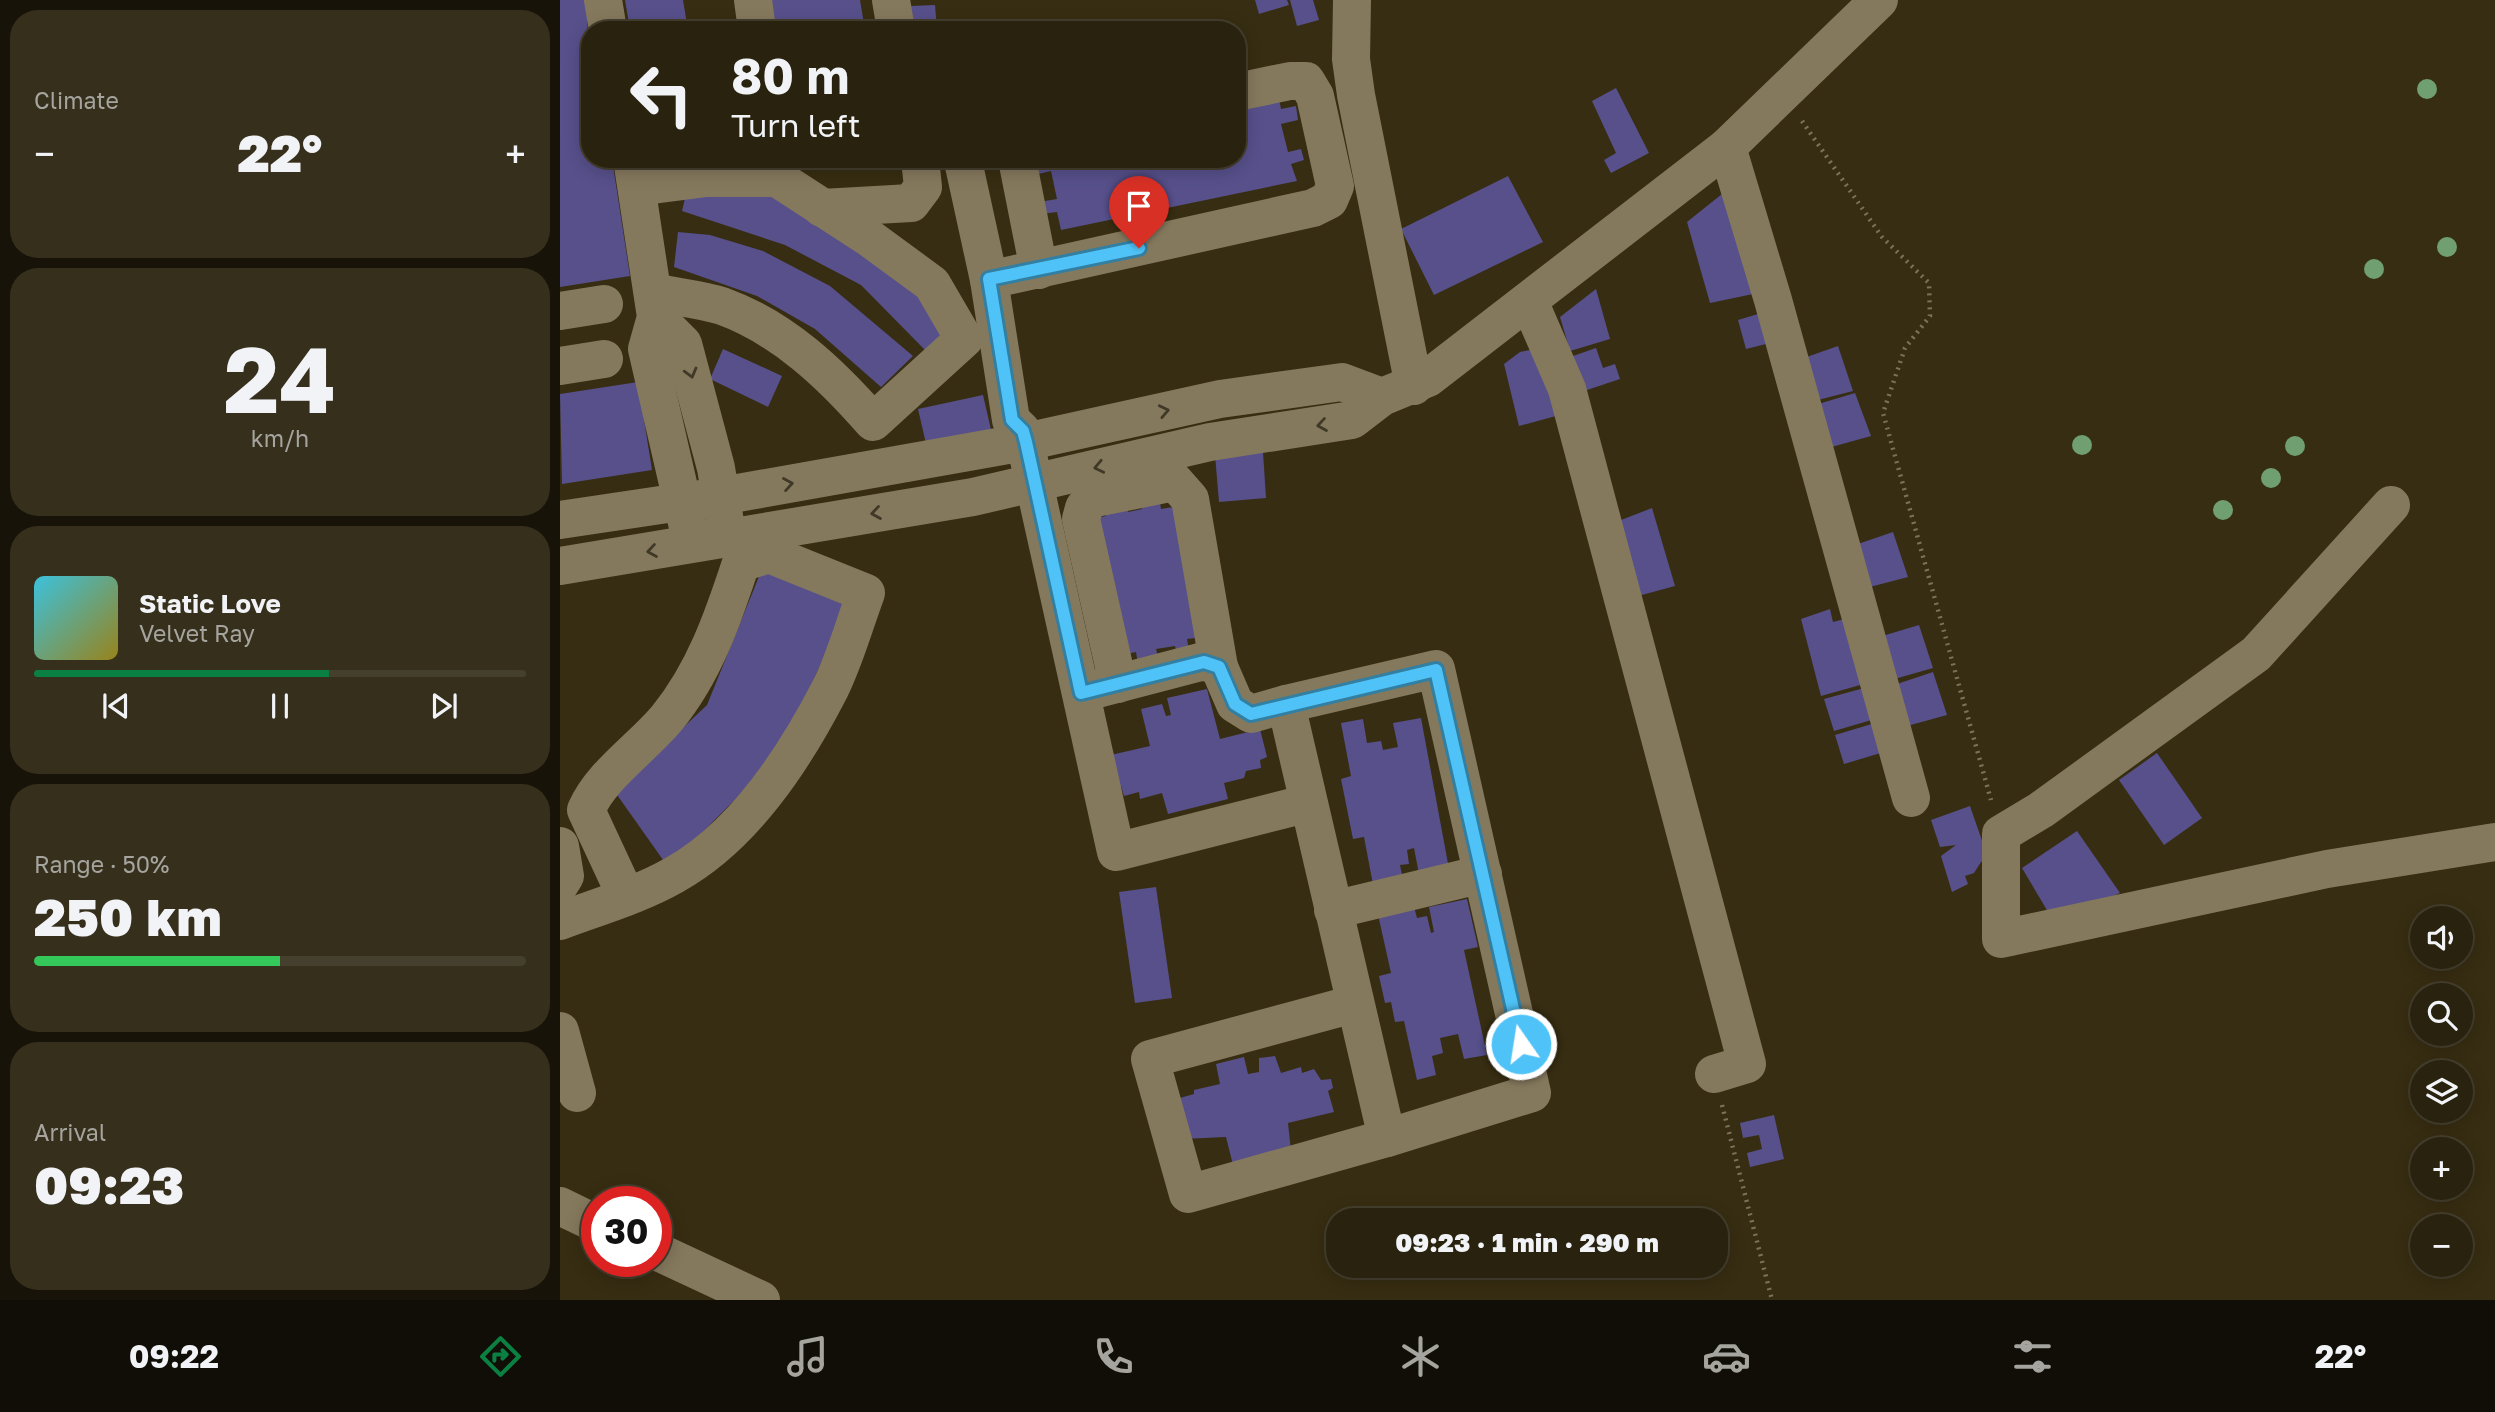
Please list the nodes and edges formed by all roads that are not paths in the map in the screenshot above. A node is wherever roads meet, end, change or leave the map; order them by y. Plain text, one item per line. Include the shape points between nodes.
1 (603, 0) edge
2 (753, 0) edge
3 (891, 0) edge
4 (1352, 0) edge
5 (1878, 0) edge
6 (606, 21) edge
7 (756, 21) edge
8 (894, 21) edge
9 (1246, 90) edge
10 (1727, 147) junction
11 (921, 168) edge
12 (966, 168) edge
13 (1017, 168) edge
14 (776, 169) edge
15 (634, 173) edge
16 (822, 208) junction
17 (1011, 275) junction
18 (1529, 301) junction
19 (604, 304) dead end
20 (655, 304) junction
21 (560, 310) edge
22 (604, 359) dead end
23 (560, 366) edge
24 (1398, 392) junction
25 (1024, 436) junction
26 (1034, 482) junction
27 (721, 496) junction
28 (683, 502) junction
29 (2392, 505) dead end
30 (560, 520) edge
31 (710, 541) junction
32 (560, 566) edge
33 (1219, 667) junction
34 (1118, 684) junction
35 (1081, 693) junction
36 (1286, 704) junction
37 (1911, 798) dead end
38 (1309, 803) junction
39 (2495, 842) edge
40 (560, 846) edge
41 (1483, 874) junction
42 (560, 884) edge
43 (626, 896) junction
44 (1333, 910) junction
45 (560, 922) edge
46 (1354, 1004) junction
47 (560, 1031) edge
48 (1714, 1074) road end
49 (577, 1093) dead end
50 (1387, 1138) junction
51 (672, 1258) edge
52 (761, 1300) edge

1 - 6 street
2 - 7 street
3 - 8 street
4 - 24 street via 1351,59
5 - 10 street
9 - 17 street via 1306,81 1315,96 1335,186 1329,200 1313,208
10 - 18 street
10 - 37 street
11 - 16 street via 923,187 911,203
12 - 17 street
13 - 17 street
14 - 15 street via 706,178
14 - 16 street
15 - 20 street
16 - 20 street via 932,284 964,340 873,422 844,388 778,332 720,306
17 - 25 street via 1012,420
18 - 24 street
18 - 48 street via 1567,389 1747,1064
19 - 21 street
20 -> 27 street via 683,344
20 - 28 street via 647,349
22 - 23 street
25 -> 24 street via 1220,399 1342,382
24 -> 26 street via 1352,420 1210,442
25 - 26 street
27 -> 25 street
26 -> 31 street via 973,497
26 - 35 street
27 - 28 street
27 - 31 street
28 - 30 street
28 - 31 street
29 - 39 street via 2256,654 2001,834 2001,939 2327,869
31 -> 32 street
33 - 34 street via 1204,662
33 - 34 street via 1190,499 1175,482 1091,499 1084,508 1081,519
33 - 36 street via 1235,704 1251,714
34 - 35 street
35 - 38 street via 1115,852
36 - 38 street
36 - 41 street via 1436,670
38 - 44 street
40 - 42 street via 565,876
41 - 44 street
41 - 50 street via 1532,1093
43 - 43 street via 674,876 725,840 775,779 831,688 866,593 769,554 741,563 722,622 699,671 668,717 594,793 586,810
43 - 45 street
44 - 46 street
46 - 50 street
46 - 50 street via 1150,1059 1188,1194
47 - 49 street
51 - 52 street

